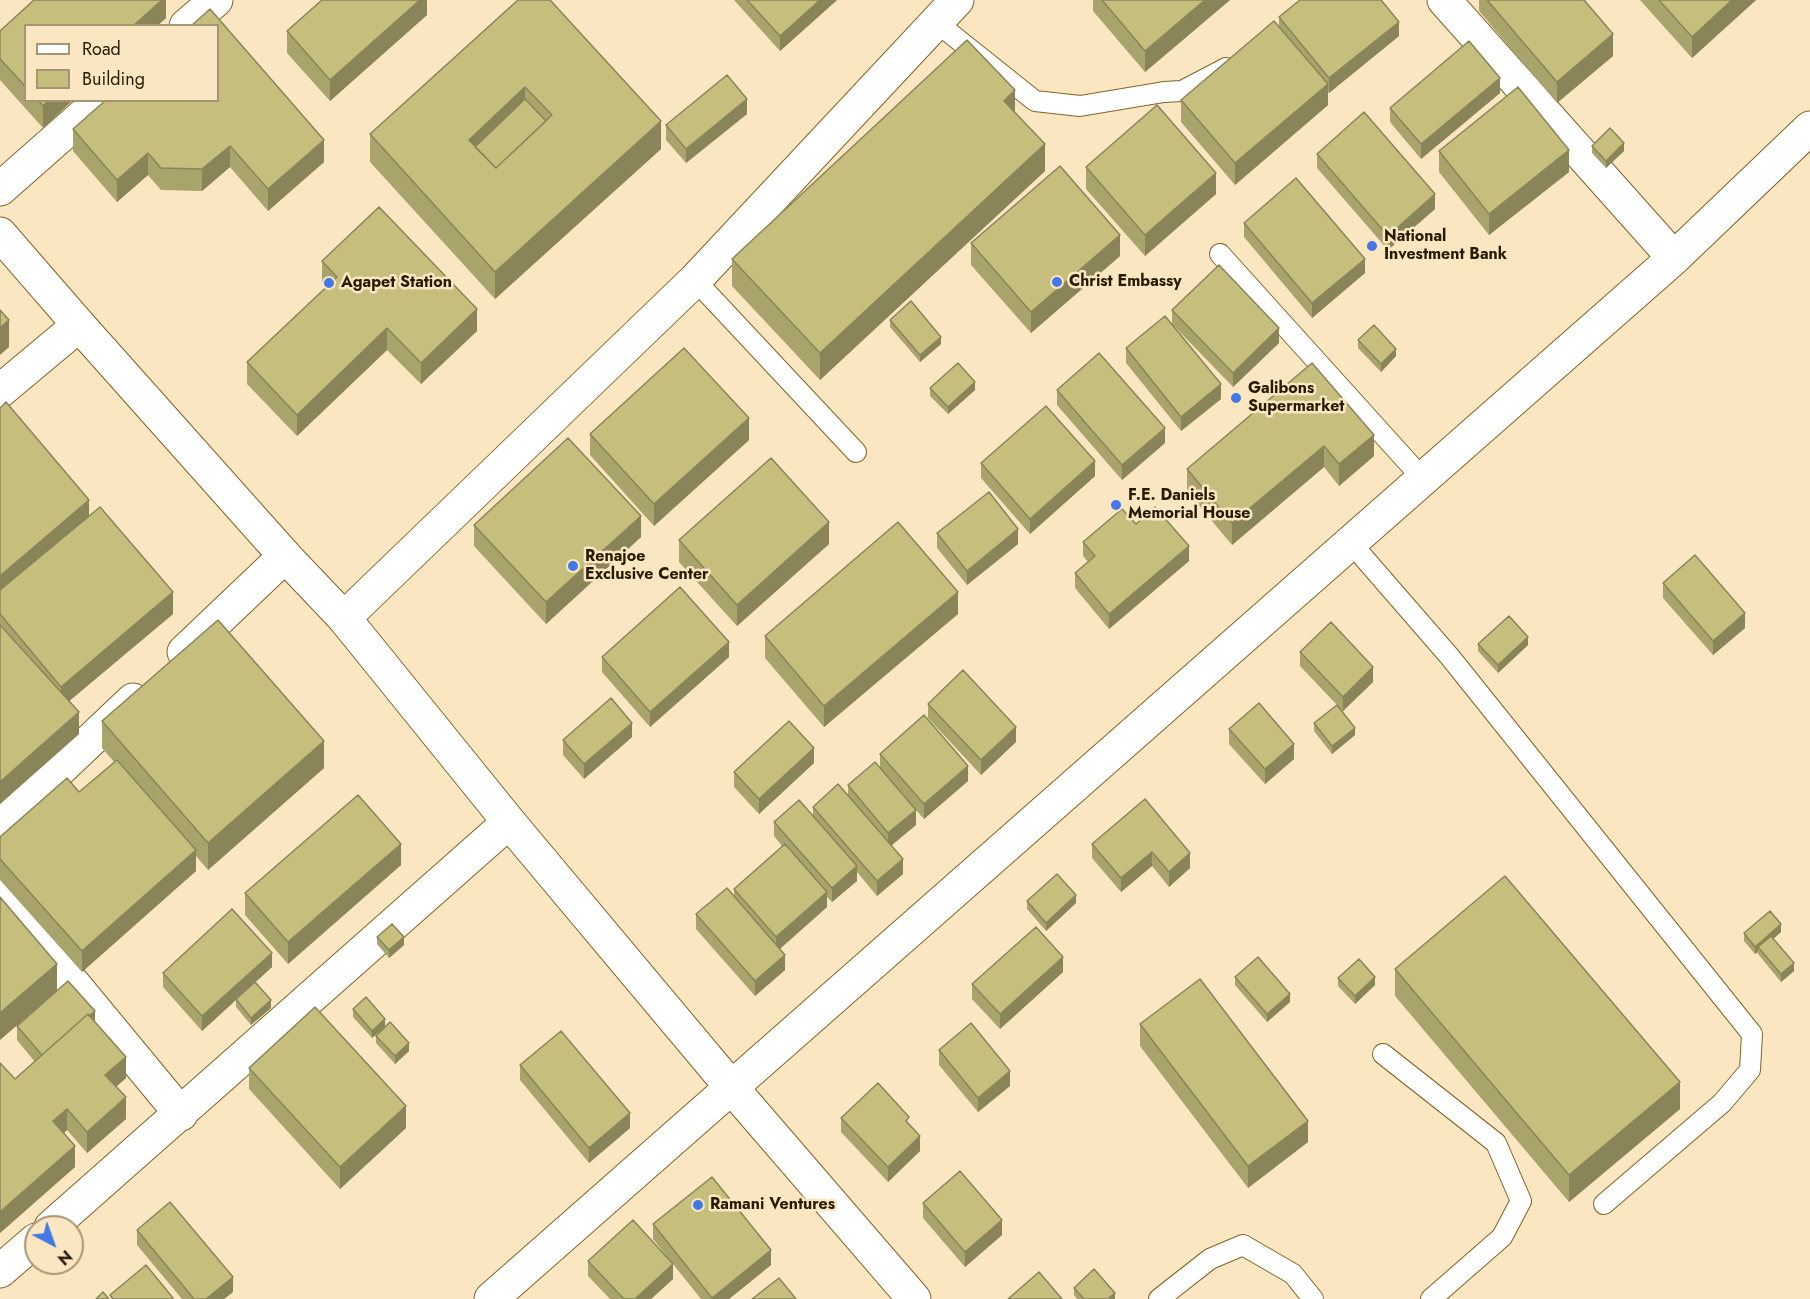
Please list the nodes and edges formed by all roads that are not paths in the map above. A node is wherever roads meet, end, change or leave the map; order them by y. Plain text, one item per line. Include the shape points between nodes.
1 (216, 0) edge
2 (1458, 5) edge
3 (946, 11) edge
4 (188, 24) edge
5 (1238, 59) edge
6 (99, 102) edge
7 (1810, 128) edge
8 (0, 189) edge
9 (0, 234) edge
10 (1220, 254) dead end
11 (1674, 258) junction
12 (695, 280) junction
13 (79, 325) junction
14 (0, 391) edge
15 (856, 452) dead end
16 (1423, 479) junction
17 (1351, 543) junction
18 (285, 556) junction
19 (344, 618) junction
20 (509, 822) junction
21 (0, 826) edge
22 (0, 895) edge
23 (1383, 1054) dead end
24 (732, 1088) junction
25 (181, 1114) junction
26 (1604, 1204) dead end
27 (65, 1215) edge
28 (24, 1250) edge
29 (0, 1271) edge
30 (491, 1299) edge
31 (914, 1299) edge
32 (1159, 1299) edge
33 (1313, 1299) edge
34 (1431, 1299) edge

1 - 4 street
2 - 11 street
3 - 5 lane via 1035,101 1080,106 1182,91
3 - 12 street
6 - 8 street
7 - 11 street
9 - 13 street
10 - 16 lane
11 - 16 street
12 - 15 lane
12 - 19 street
13 - 14 street
13 - 18 street
16 - 17 street
17 - 24 street
17 - 26 lane via 1450,657 1752,1034 1750,1070 1722,1103
18 - 19 street
18 - 21 street
19 - 20 street
20 - 24 street
20 - 25 street
22 - 25 street
23 - 34 lane via 1496,1143 1521,1201 1502,1237
24 - 30 street
24 - 31 street
25 - 27 street
28 - 29 street
32 - 33 lane via 1210,1259 1243,1245 1293,1274

